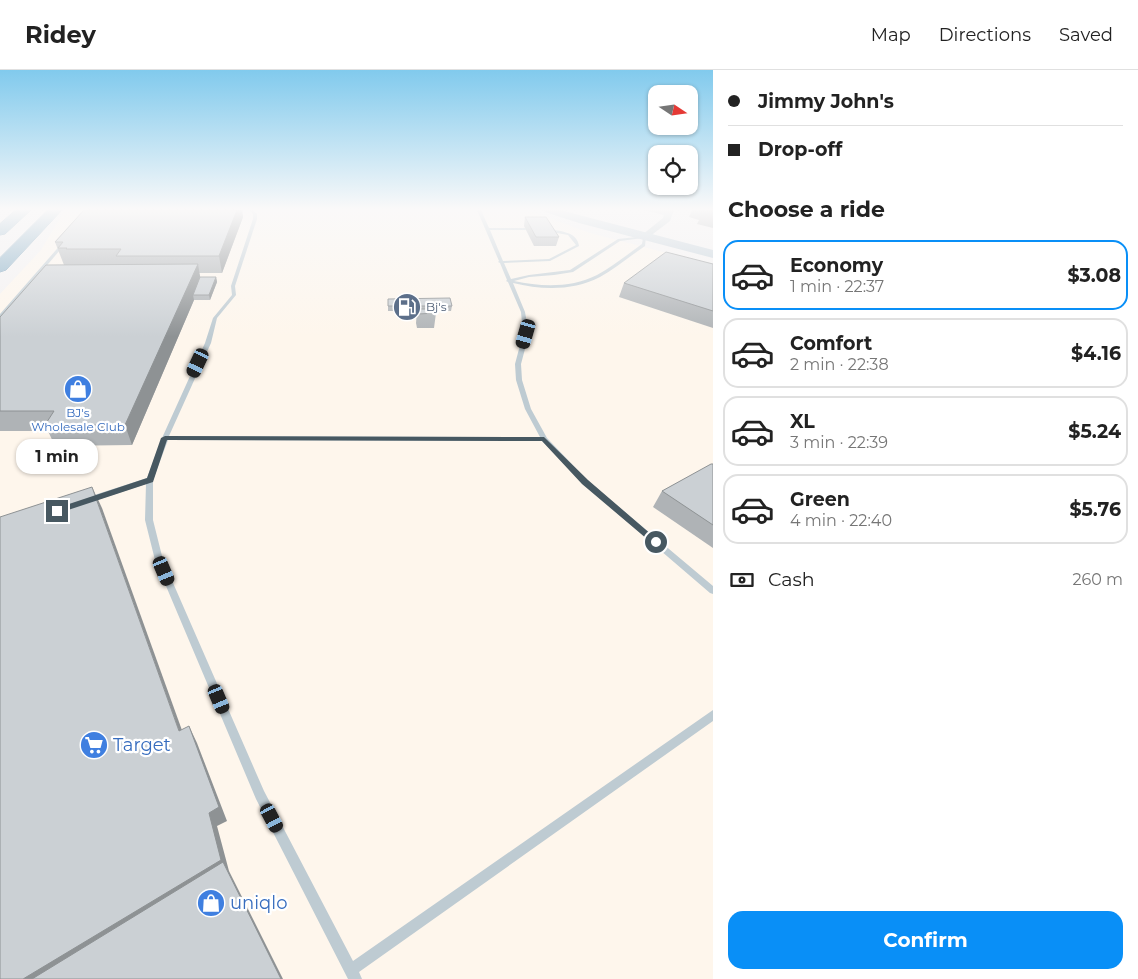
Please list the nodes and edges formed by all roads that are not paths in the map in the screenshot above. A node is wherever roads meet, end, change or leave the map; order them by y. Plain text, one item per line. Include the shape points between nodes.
1 (14, 252) edge
2 (56, 252) edge
3 (244, 252) edge
4 (496, 252) edge
5 (564, 252) edge
6 (600, 252) edge
7 (633, 252) edge
8 (500, 262) junction
9 (0, 267) edge
10 (40, 270) junction
11 (49, 270) edge
12 (508, 281) junction
13 (0, 317) edge
14 (165, 438) junction
15 (544, 439) junction
16 (150, 480) junction
17 (76, 504) edge
18 (713, 591) edge
19 (713, 715) edge
20 (353, 974) edge

1 - 9 highway
2 - 10 lane
3 - 14 lane via 233,286 234,294 215,318 208,343
4 - 8 lane
5 - 8 lane via 550,260
6 - 12 lane via 571,271
7 - 12 lane via 590,280 566,286 534,286
8 - 12 lane
10 - 11 lane
10 - 13 lane
12 - 15 lane via 525,322 526,334 518,364 519,380 528,409
14 - 15 lane
14 - 16 lane
15 - 18 lane via 585,482
16 - 17 lane
16 - 20 lane via 150,520 159,560 260,795
19 - 20 lane

